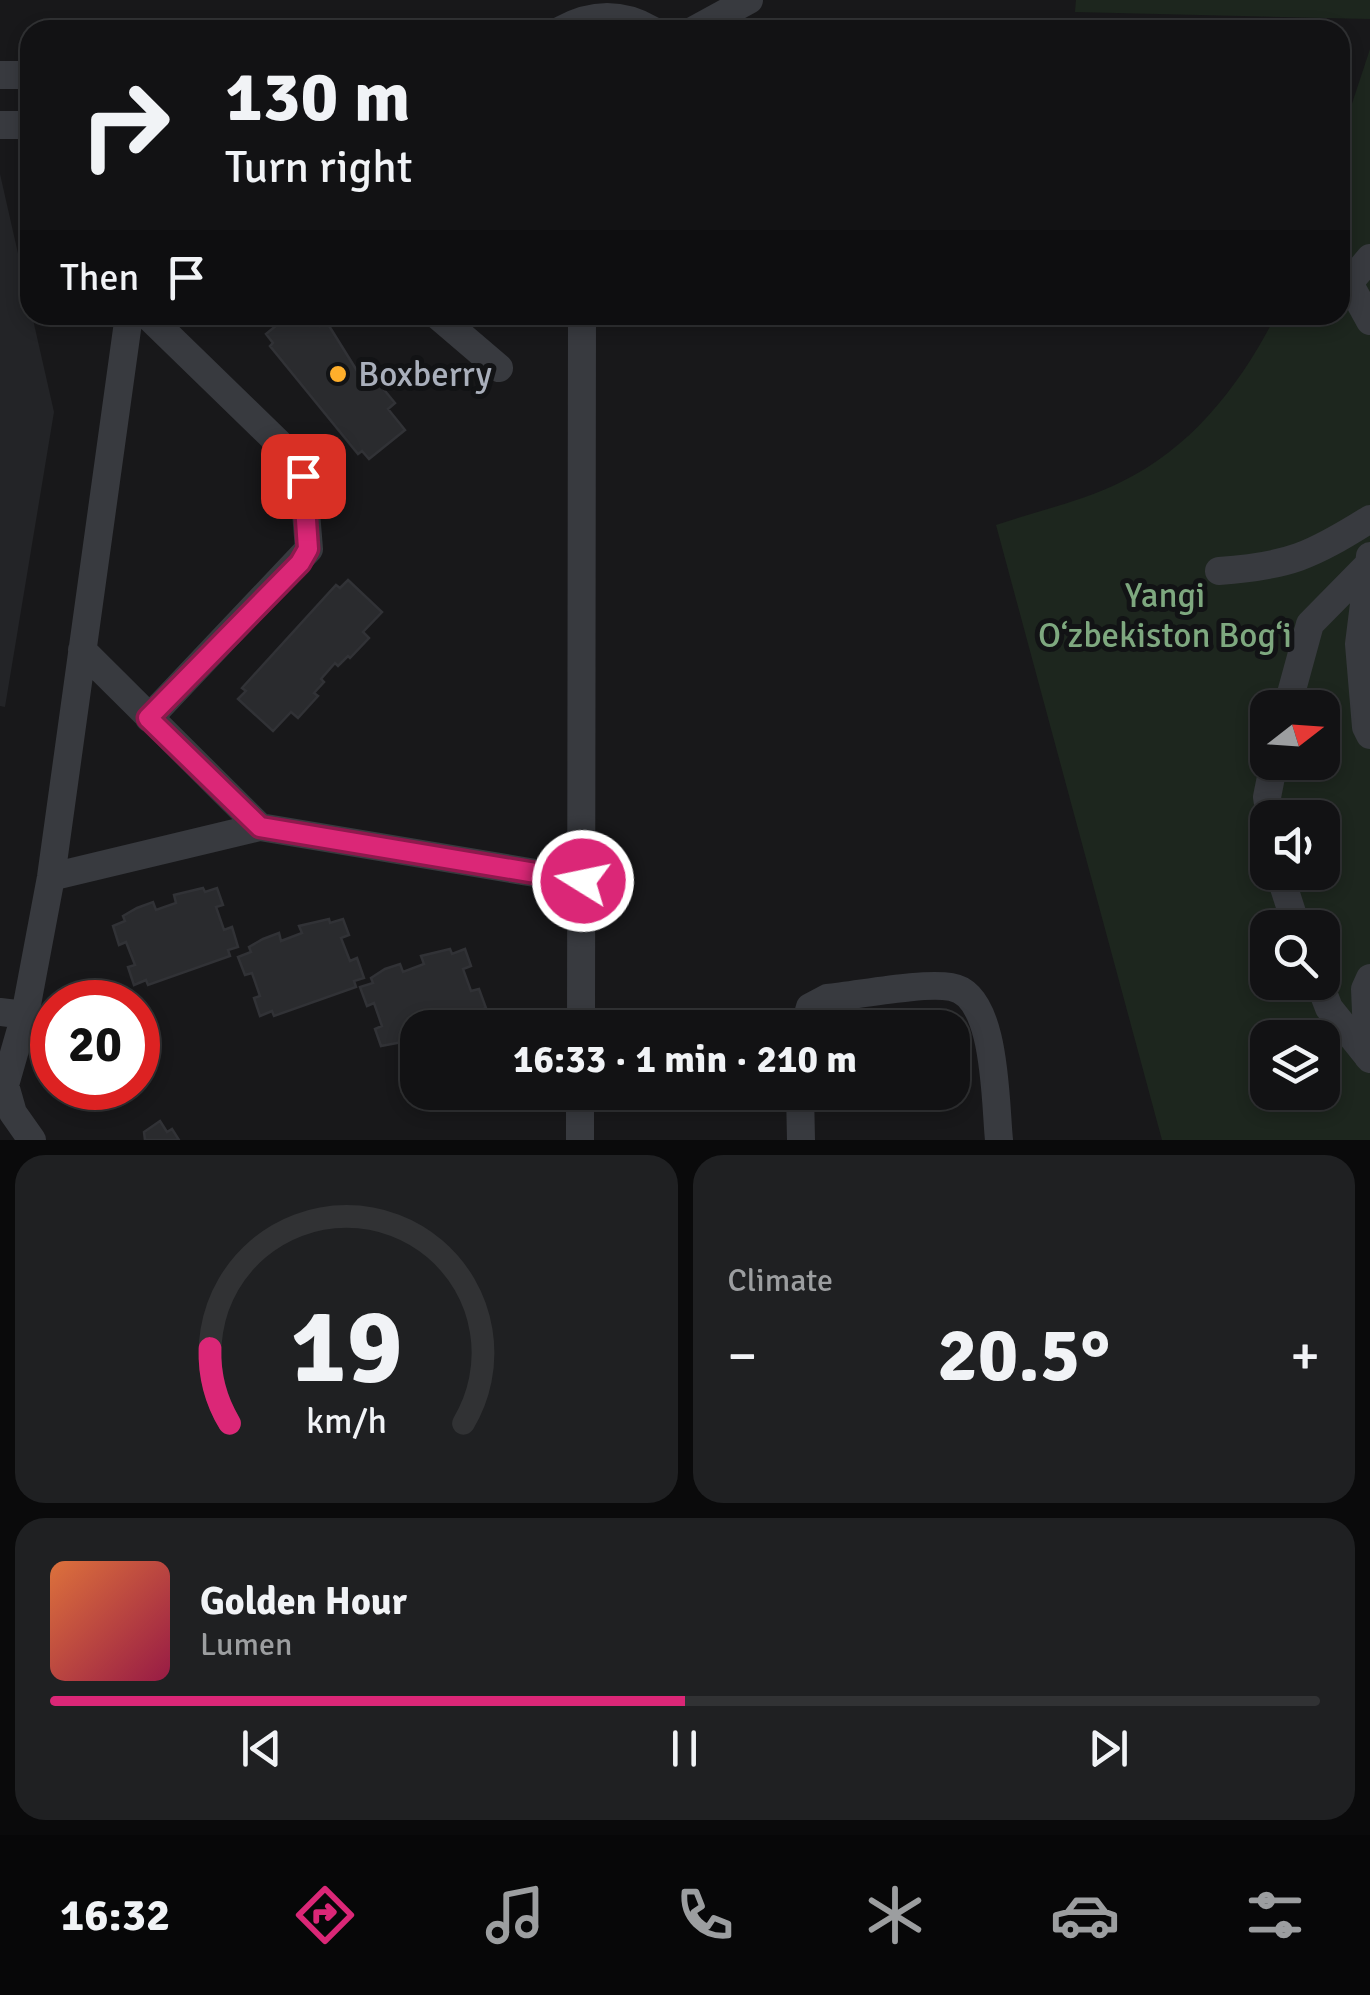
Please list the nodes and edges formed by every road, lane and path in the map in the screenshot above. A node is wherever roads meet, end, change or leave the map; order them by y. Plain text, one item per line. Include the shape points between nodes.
1 (749, 0) edge
2 (639, 16) edge
3 (574, 17) edge
4 (712, 20) edge
5 (1370, 258) edge
6 (1350, 282) edge
7 (1350, 285) edge
8 (1370, 321) edge
9 (128, 325) edge
10 (157, 325) edge
11 (449, 325) edge
12 (582, 325) edge
13 (499, 368) dead end
14 (1370, 519) edge
15 (1370, 556) edge
16 (1369, 564) edge
17 (1219, 572) dead end
18 (82, 650) junction
19 (1291, 690) edge
20 (148, 718) junction
21 (1370, 734) edge
22 (260, 827) junction
23 (50, 877) junction
24 (583, 881) junction
25 (1370, 978) edge
26 (1326, 1000) edge
27 (581, 1010) edge
28 (809, 1010) edge
29 (12, 1014) edge
30 (1369, 1058) edge
31 (580, 1110) edge
32 (800, 1110) edge
33 (32, 1140) edge
34 (580, 1140) edge
35 (801, 1140) edge
36 (998, 1140) edge

1 - 4 street
2 - 3 street
5 - 6 street
7 - 8 street
9 - 18 street
10 - 20 street via 290,454 303,476 308,549
11 - 13 street
12 - 24 street
14 - 17 street via 1276,567
15 - 16 street
16 - 19 street via 1310,624
16 - 21 street via 1358,644
18 - 20 street
18 - 23 street
20 - 22 street
22 - 23 street
22 - 24 street
23 - 29 street
24 - 27 street
25 - 30 street
26 - 30 street
28 - 36 street via 827,998 952,987 971,998 986,1022
29 - 33 street via 6,1085 13,1113
31 - 34 street
32 - 35 street

